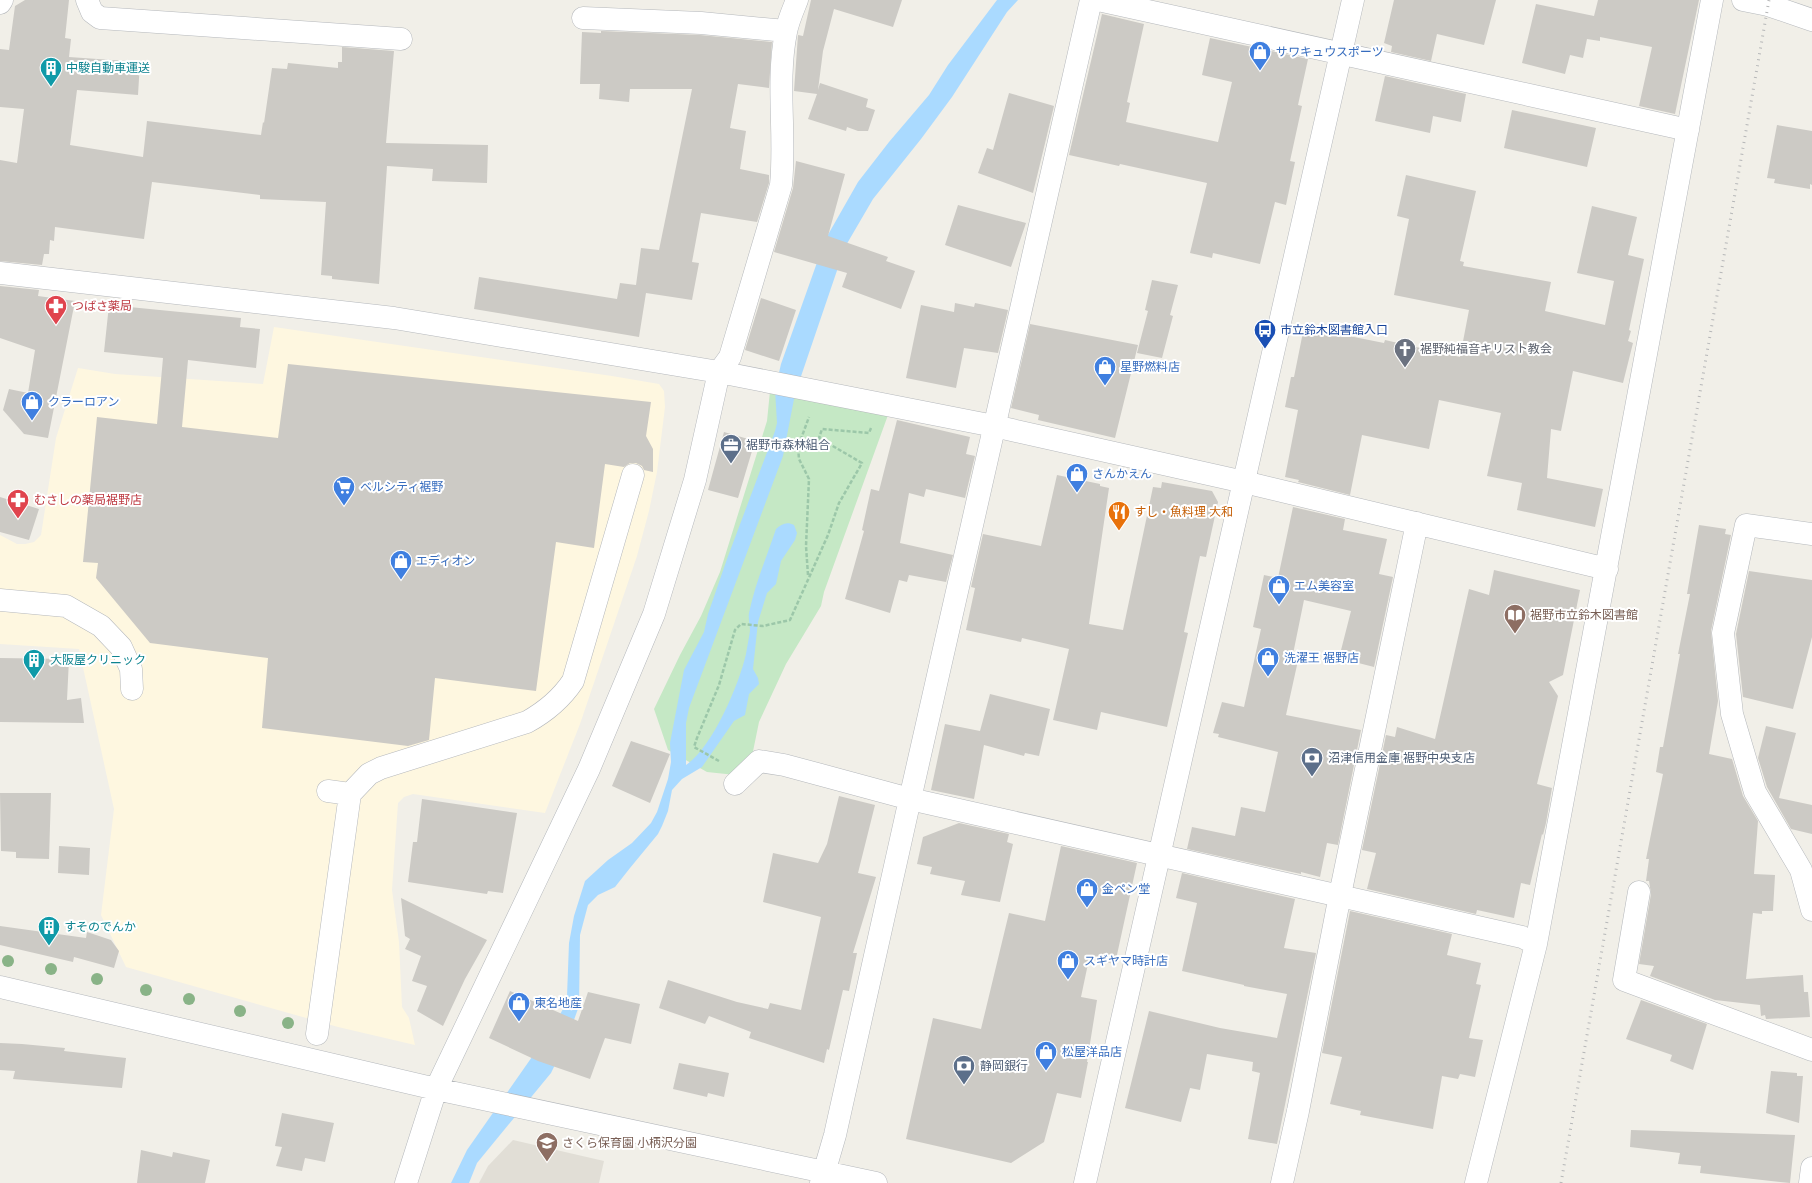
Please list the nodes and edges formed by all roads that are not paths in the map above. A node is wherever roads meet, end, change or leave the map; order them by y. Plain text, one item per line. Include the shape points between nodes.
1 (2, 0) edge
2 (87, 0) edge
3 (797, 0) edge
4 (1091, 0) edge
5 (1098, 0) edge
6 (1353, 0) edge
7 (1712, 0) edge
8 (1743, 0) edge
9 (0, 3) edge
10 (583, 18) dead end
11 (1812, 20) edge
12 (786, 30) junction
13 (401, 39) dead end
14 (1341, 53) junction
15 (1688, 130) junction
16 (0, 273) edge
17 (719, 372) junction
18 (994, 426) junction
19 (632, 474) dead end
20 (1244, 482) junction
21 (1417, 523) junction
22 (1812, 534) edge
23 (1607, 569) junction
24 (0, 600) edge
25 (132, 689) dead end
26 (735, 784) dead end
27 (328, 791) dead end
28 (350, 794) junction
29 (910, 799) junction
30 (1160, 854) junction
31 (1639, 892) dead end
32 (1340, 895) junction
33 (1812, 910) edge
34 (1536, 944) junction
35 (0, 987) edge
36 (317, 1034) dead end
37 (1812, 1050) edge
38 (436, 1089) junction
39 (1812, 1168) edge
40 (823, 1177) edge
41 (406, 1183) edge
42 (876, 1183) edge
43 (1085, 1183) edge
44 (1282, 1183) edge
45 (1476, 1183) edge
46 (1810, 1183) edge

1 - 9 street
2 - 13 street via 92,12 100,18
3 - 12 street
4 - 18 street
5 - 14 street
6 - 14 street
7 - 15 street
8 - 11 street
10 - 12 street
12 - 17 street via 780,80 781,185 730,357
14 - 15 street
14 - 20 street
15 - 23 street
16 - 17 street via 394,318
17 - 18 street
17 - 38 street via 695,480 654,614 589,769
18 - 20 street
18 - 29 street
19 - 28 street via 578,666 566,691 544,713 527,722 381,768 369,774
20 - 21 street
20 - 30 street
21 - 23 street
21 - 32 street
22 - 33 street via 1746,525 1724,633 1732,714 1755,792 1801,870
23 - 34 street
24 - 25 street via 66,606 101,626 121,647 131,669
26 - 29 street via 759,761 784,765
27 - 28 street
28 - 36 street
29 - 30 street
29 - 40 street via 835,1135
30 - 32 street
30 - 43 street
31 - 37 street via 1624,980
32 - 34 street via 1522,937
32 - 44 street
34 - 45 street
35 - 38 street
38 - 40 street
38 - 41 street
39 - 46 street
40 - 42 street

